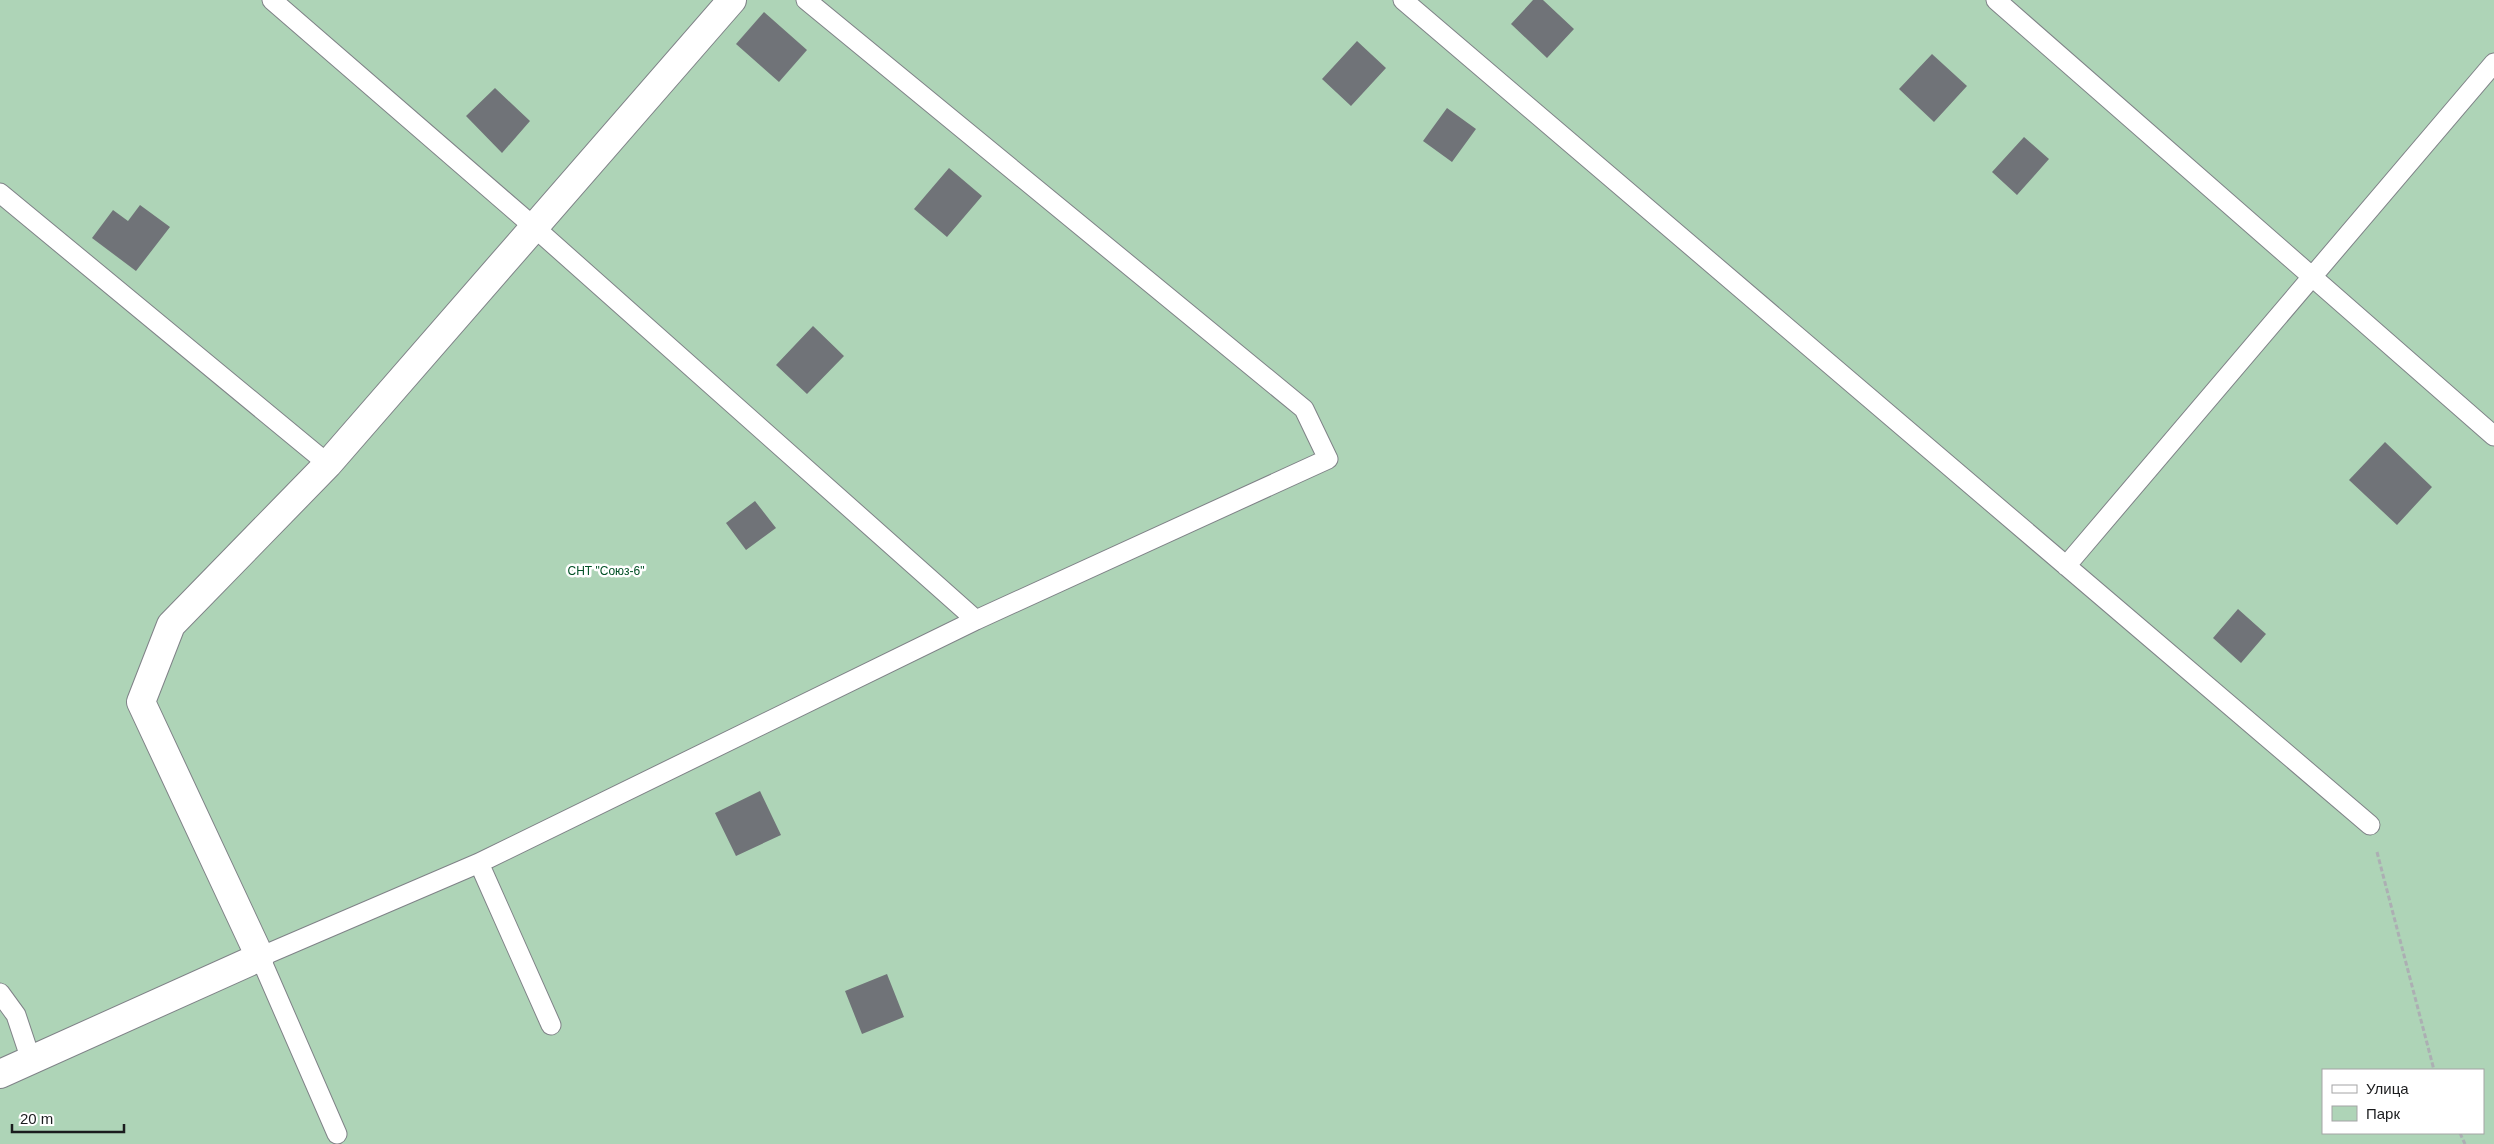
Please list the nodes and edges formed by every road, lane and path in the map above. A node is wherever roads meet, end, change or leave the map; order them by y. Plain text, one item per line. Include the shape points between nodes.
1 (272, 0) edge
2 (732, 0) edge
3 (806, 0) edge
4 (1403, 0) edge
5 (1996, 0) edge
6 (2494, 63) edge
7 (0, 193) edge
8 (534, 227) junction
9 (2313, 278) junction
10 (2494, 436) edge
11 (328, 464) junction
12 (2066, 566) junction
13 (976, 620) junction
14 (2370, 825) joint
15 (479, 862) junction
16 (260, 957) junction
17 (0, 993) edge
18 (551, 1025) dead end
19 (31, 1060) junction
20 (2434, 1069) edge
21 (0, 1074) edge
22 (337, 1134) dead end

1 - 8 lane
2 - 8 street
3 - 13 lane via 1304,409 1328,458
4 - 12 lane
5 - 9 lane
6 - 9 lane
7 - 11 lane
8 - 11 street
8 - 13 lane
9 - 10 lane
9 - 12 lane
11 - 16 street via 170,625 141,702
12 - 14 lane
13 - 15 lane
14 - 20 path
15 - 16 lane
15 - 18 lane
16 - 19 street
16 - 22 lane
17 - 19 lane via 16,1015
19 - 21 street

